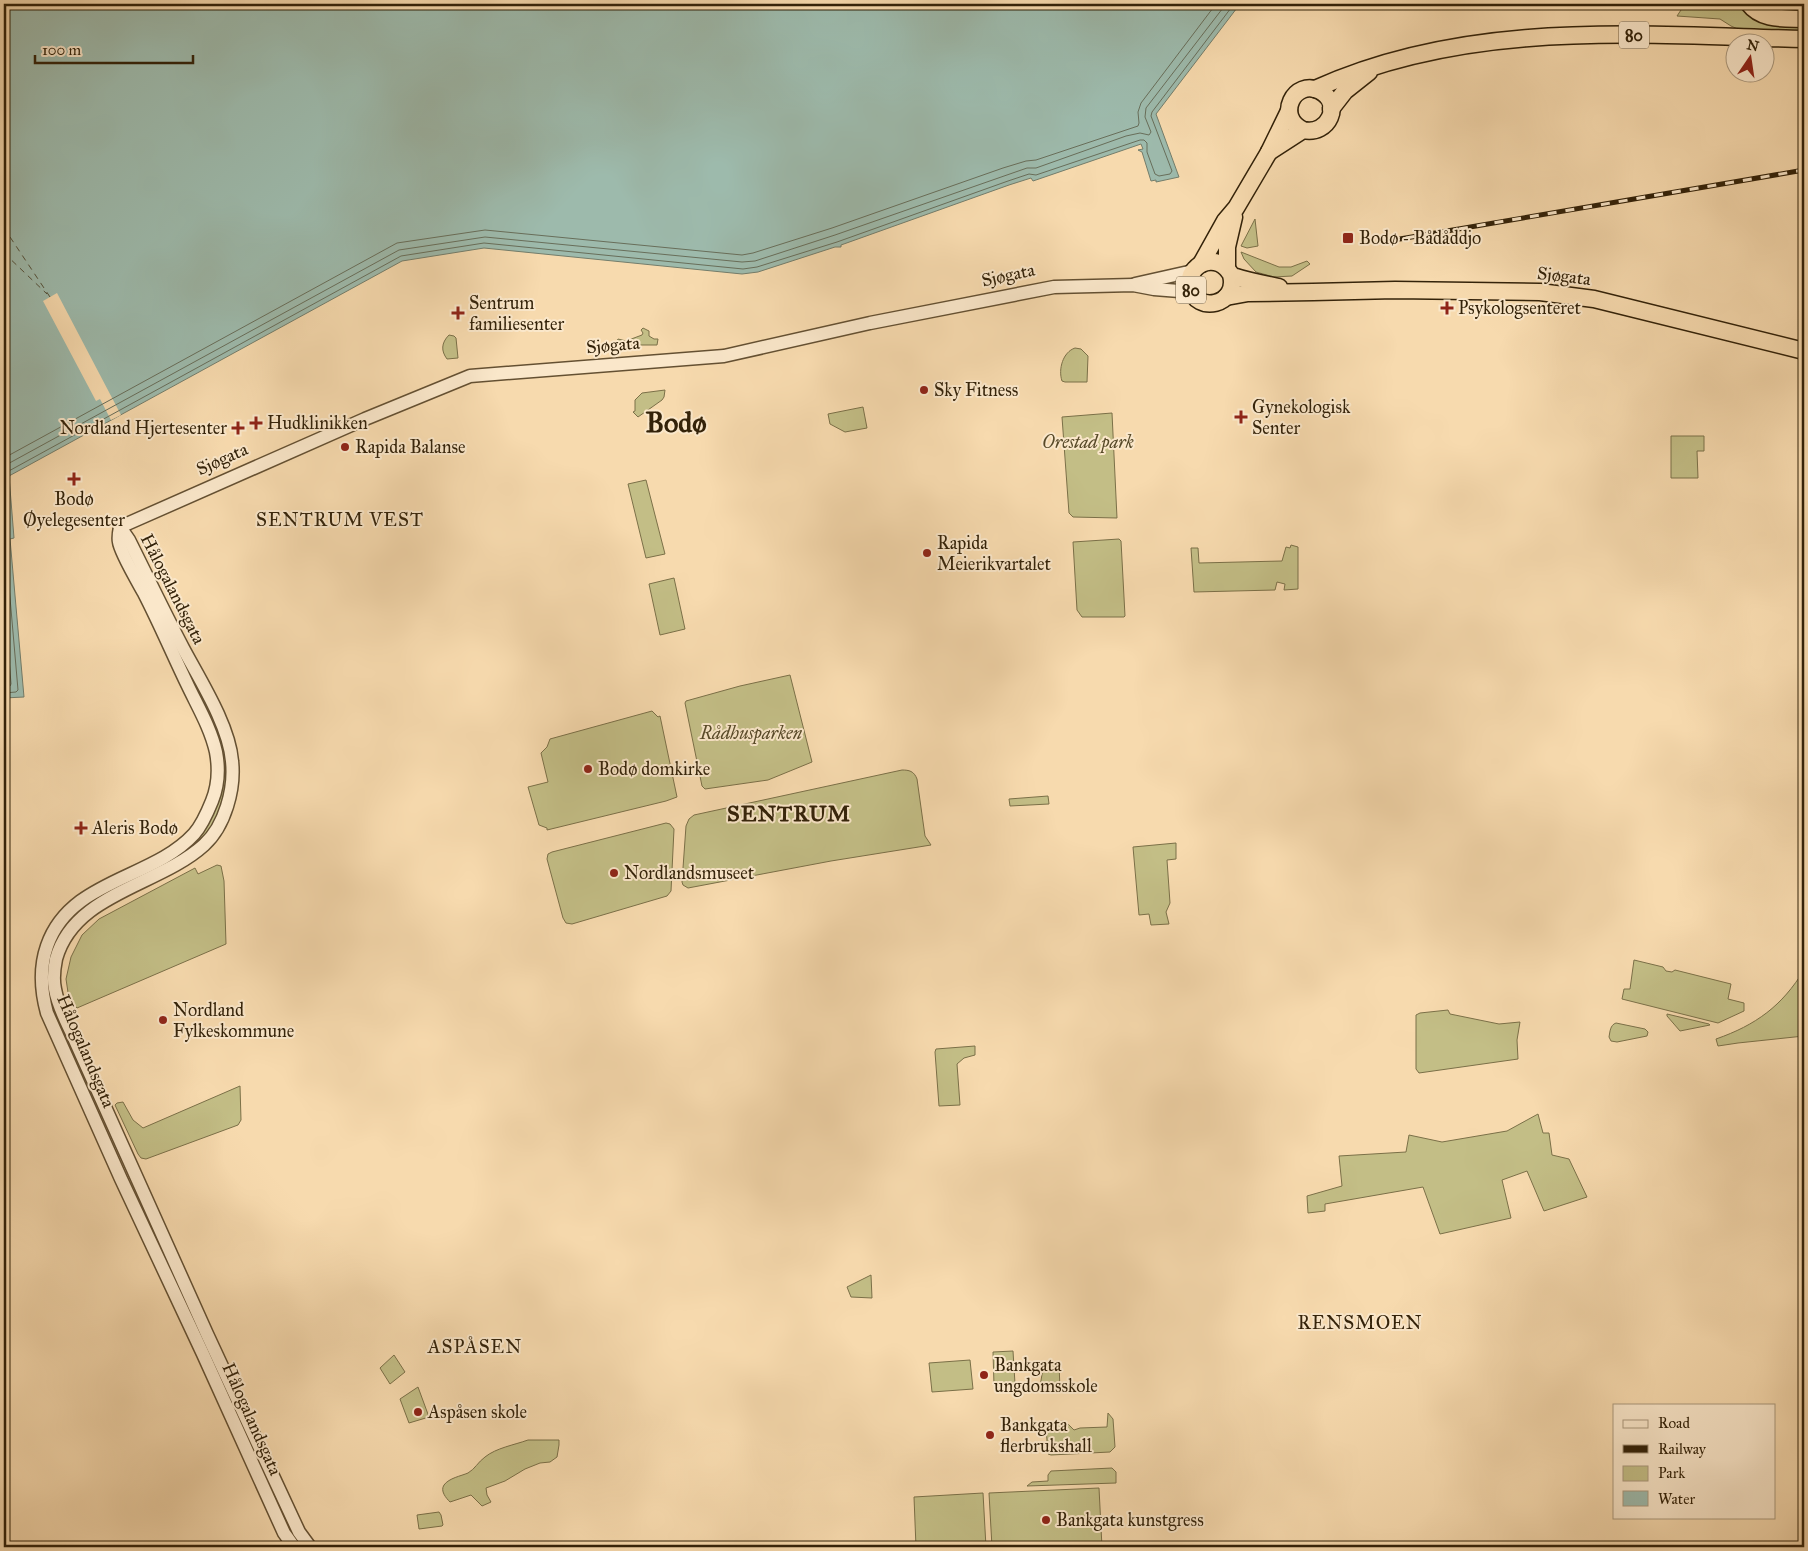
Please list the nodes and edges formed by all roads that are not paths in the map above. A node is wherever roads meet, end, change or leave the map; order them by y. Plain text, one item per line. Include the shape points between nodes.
1 (1749, 4) edge
2 (1804, 19) edge
3 (1804, 39) edge
4 (1374, 67) junction
5 (1315, 89) junction
6 (1331, 109) junction
7 (1289, 111) junction
8 (1303, 130) junction
9 (1269, 152) junction
10 (1236, 208) junction
11 (1197, 267) junction
12 (1229, 272) junction
13 (1133, 285) junction
14 (1192, 292) junction
15 (1313, 292) junction
16 (1226, 297) junction
17 (1804, 351) edge
18 (120, 527) junction
19 (294, 1547) edge
20 (310, 1547) edge

1 - 2 highway via 1767,16
3 - 4 highway, 80 via 1610,35 1539,37 1464,45
4 - 5 highway, 80
4 - 6 highway, 80 via 1345,91
5 - 6 highway via 1326,96
5 - 7 highway, 80 via 1296,94
6 - 8 highway, 80 via 1330,118 1322,127
7 - 8 highway via 1295,125
7 - 9 highway, 80
8 - 9 highway, 80
9 - 10 highway, 80
10 - 11 highway, 80
10 - 12 highway, 80 via 1227,247
11 - 12 highway, Sjøgata / 80 via 1215,262
11 - 13 street, Sjøgata
11 - 14 highway, 80 via 1190,279
12 - 15 highway, Sjøgata / 80 via 1269,285
12 - 16 highway, 80 via 1232,284
13 - 14 street, Sjøgata
13 - 18 street, Sjøgata via 1054,287 724,356 470,376 372,415
14 - 16 highway, Sjøgata / 80 via 1209,304
15 - 16 highway, Sjøgata / 80 via 1248,293
15 - 17 highway, Sjøgata / 80 via 1514,291 1570,295
18 - 19 street, Hålogalandsgata via 119,544 214,744 216,789 195,833 180,846 84,898 67,914 47,947 42,989 48,1013 121,1179 284,1533
18 - 20 street, Hålogalandsgata via 227,737 233,763 231,789 215,831 205,844 170,868 97,906 70,928 57,958 55,989 60,1008 213,1346 299,1532

